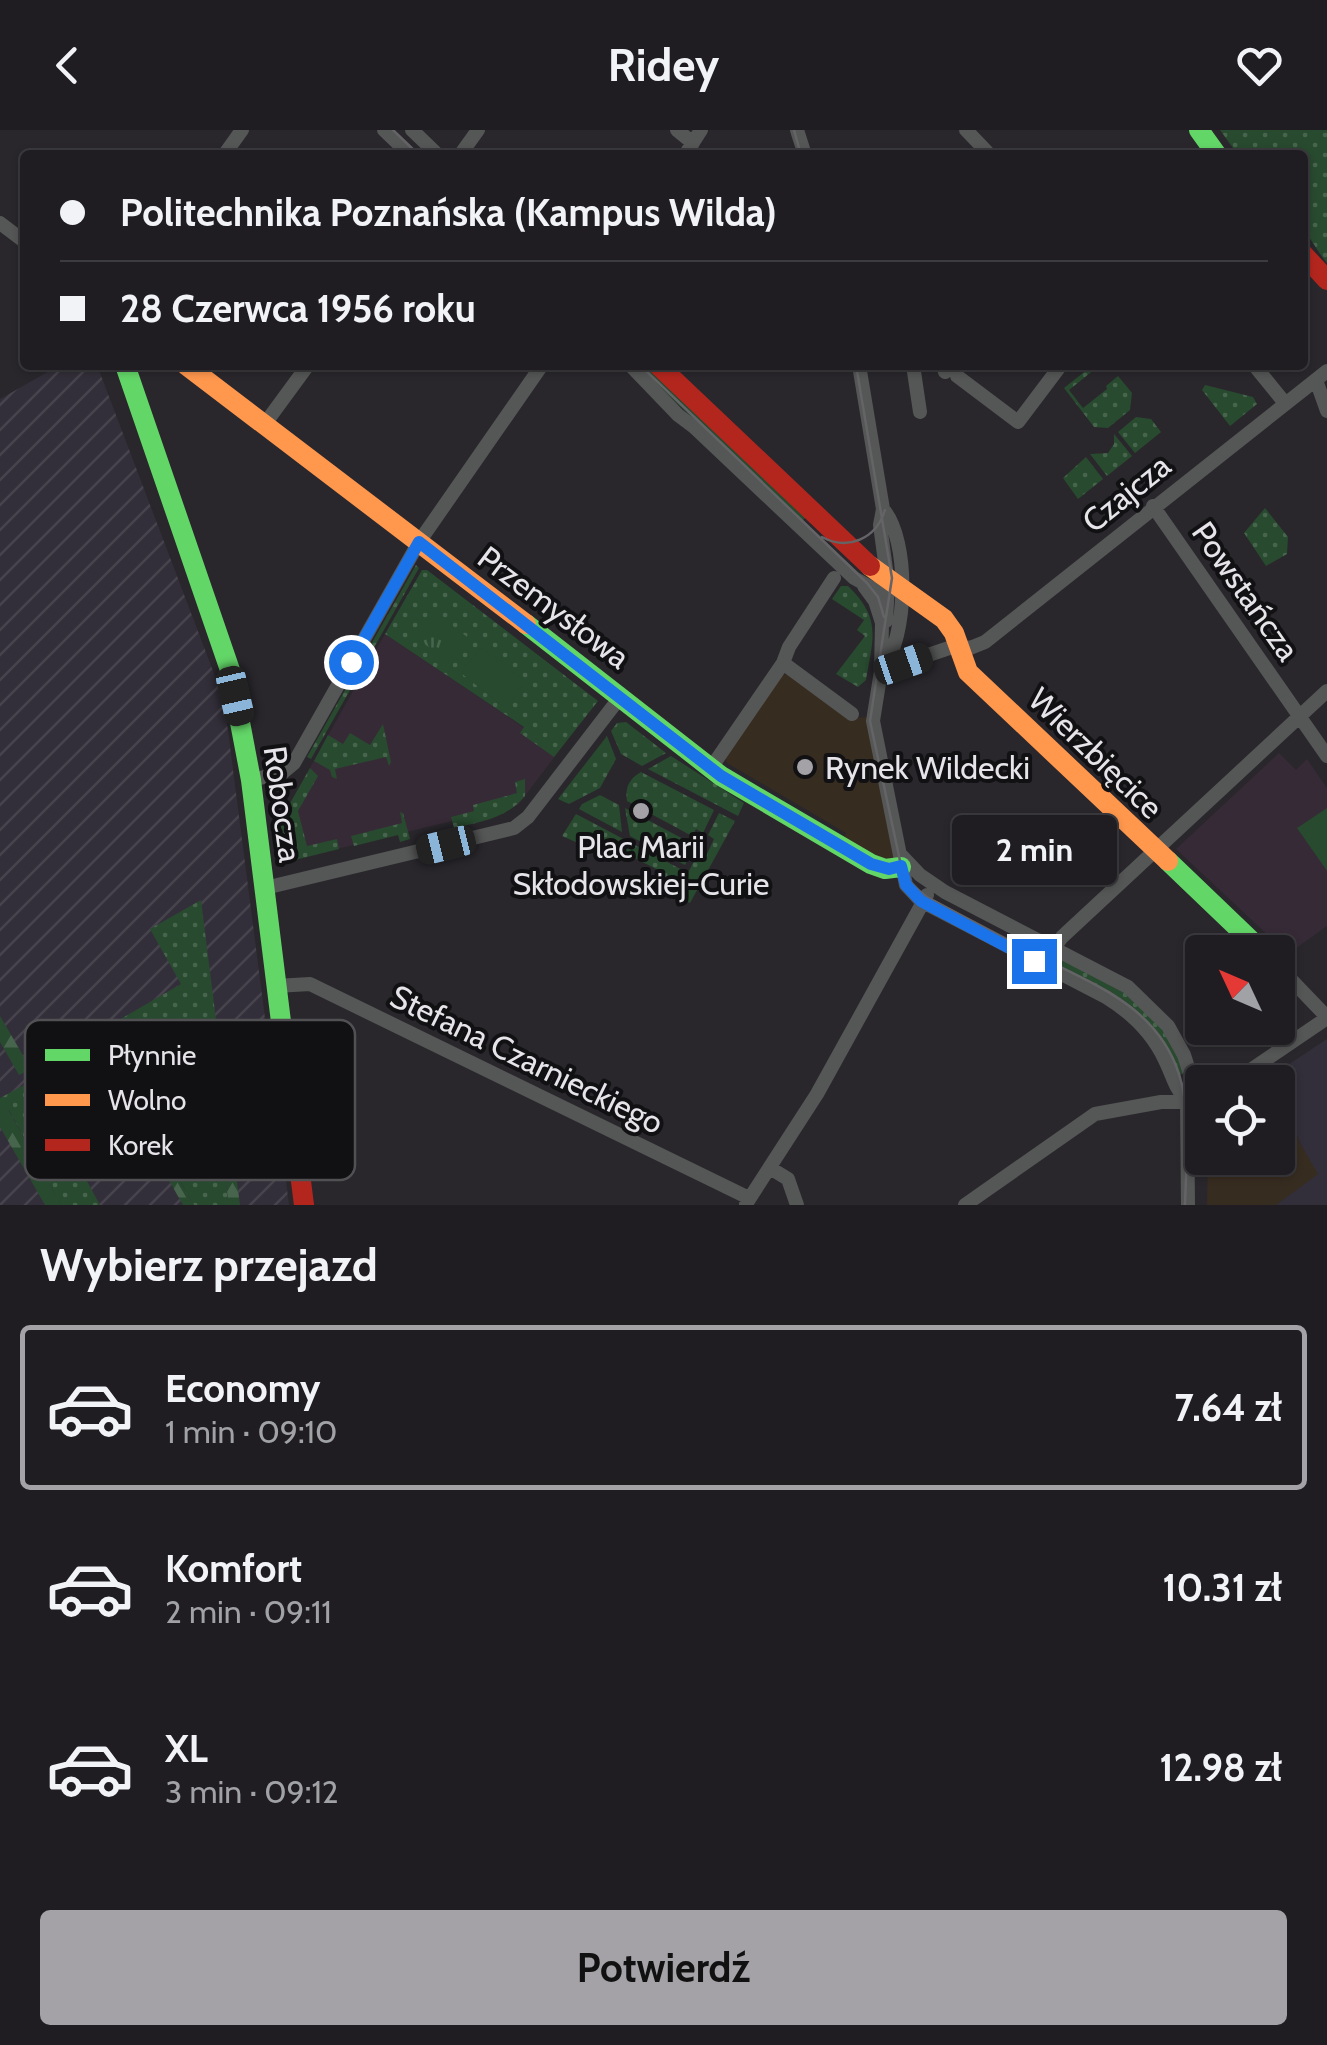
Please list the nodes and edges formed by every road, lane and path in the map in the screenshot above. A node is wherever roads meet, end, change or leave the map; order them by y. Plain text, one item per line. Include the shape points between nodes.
1 (384, 130) edge
2 (412, 130) edge
3 (677, 130) edge
4 (966, 130) edge
5 (693, 142) edge
6 (405, 150) edge
7 (433, 150) edge
8 (985, 150) edge
9 (0, 223) edge
10 (20, 238) edge
11 (1308, 259) edge
12 (1327, 280) edge
13 (127, 370) edge
14 (192, 370) edge
15 (304, 370) edge
16 (539, 370) edge
17 (635, 370) edge
18 (663, 370) edge
19 (860, 370) edge
20 (913, 370) edge
21 (1057, 370) edge
22 (1258, 370) edge
23 (948, 371) edge
24 (1321, 375) edge
25 (1284, 402) junction
26 (1327, 411) edge
27 (920, 412) dead end
28 (264, 425) junction
29 (1153, 506) junction
30 (884, 509) junction
31 (419, 542) junction
32 (834, 578) dead end
33 (883, 580) junction
34 (884, 637) junction
35 (955, 646) junction
36 (782, 664) junction
37 (881, 671) junction
38 (1327, 692) edge
39 (621, 696) junction
40 (852, 714) dead end
41 (1300, 717) junction
42 (1327, 756) edge
43 (711, 768) junction
44 (251, 780) junction
45 (1155, 851) junction
46 (901, 861) junction
47 (936, 886) junction
48 (265, 888) junction
49 (921, 901) junction
50 (1245, 935) edge
51 (1054, 948) junction
52 (1054, 971) junction
53 (1295, 984) edge
54 (276, 986) junction
55 (1327, 1018) edge
56 (280, 1020) edge
57 (1189, 1065) edge
58 (1259, 1065) edge
59 (1185, 1094) edge
60 (1185, 1102) edge
61 (770, 1168) junction
62 (1190, 1175) edge
63 (301, 1180) edge
64 (748, 1201) edge
65 (304, 1205) edge
66 (797, 1205) edge
67 (964, 1205) edge
68 (1188, 1205) edge

1 - 6 street
2 - 7 street
3 - 5 street
4 - 8 street
9 - 10 street
11 - 12 street
13 - 44 street, Robocza via 230,670
14 - 28 street, Przemysłowa
15 - 28 street
16 - 31 street
17 - 33 street, Wierzbięcice via 678,414
18 - 33 street, Wierzbięcice
19 - 30 street
20 - 27 street
21 - 23 street via 1018,422
22 - 25 street
24 - 25 street, Czajcza
24 - 26 street
25 - 29 street, Czajcza
28 - 31 street, Przemysłowa
29 - 35 street, Czajcza via 985,642
29 - 41 street, Powstańcza
30 - 33 street
30 - 33 street via 893,520
31 - 39 street, Przemysłowa
31 - 44 street via 294,763
32 - 36 street
33 - 34 street
33 - 34 street via 875,601
33 - 35 street, Wierzbięcice via 948,624
33 - 37 street via 895,645
34 - 37 street
35 - 37 street, Czajcza
35 - 45 street, Wierzbięcice via 968,672
36 - 40 street
36 - 43 street
37 - 46 street via 874,728
38 - 41 street
39 - 43 street, Przemysłowa
39 - 48 street via 518,826
41 - 42 street, Powstańcza
41 - 45 street
43 - 46 street, Przemysłowa via 871,864 889,869
44 - 48 street, Robocza
45 - 50 street, Wierzbięcice
45 - 51 street
46 - 47 street
46 - 49 street via 906,885
47 - 49 street
47 - 51 street
48 - 54 street, Robocza
49 - 52 street
49 - 61 street
51 - 52 street
51 - 57 street via 1128,987 1161,1019
52 - 59 street via 1142,1024 1175,1088
53 - 55 street
54 - 56 street, Robocza
54 - 64 street, Stefana Czarnieckiego via 310,984
55 - 58 street
60 - 67 street via 1095,1114
61 - 64 street
61 - 66 street via 788,1179
62 - 68 street
63 - 65 street, Robocza

